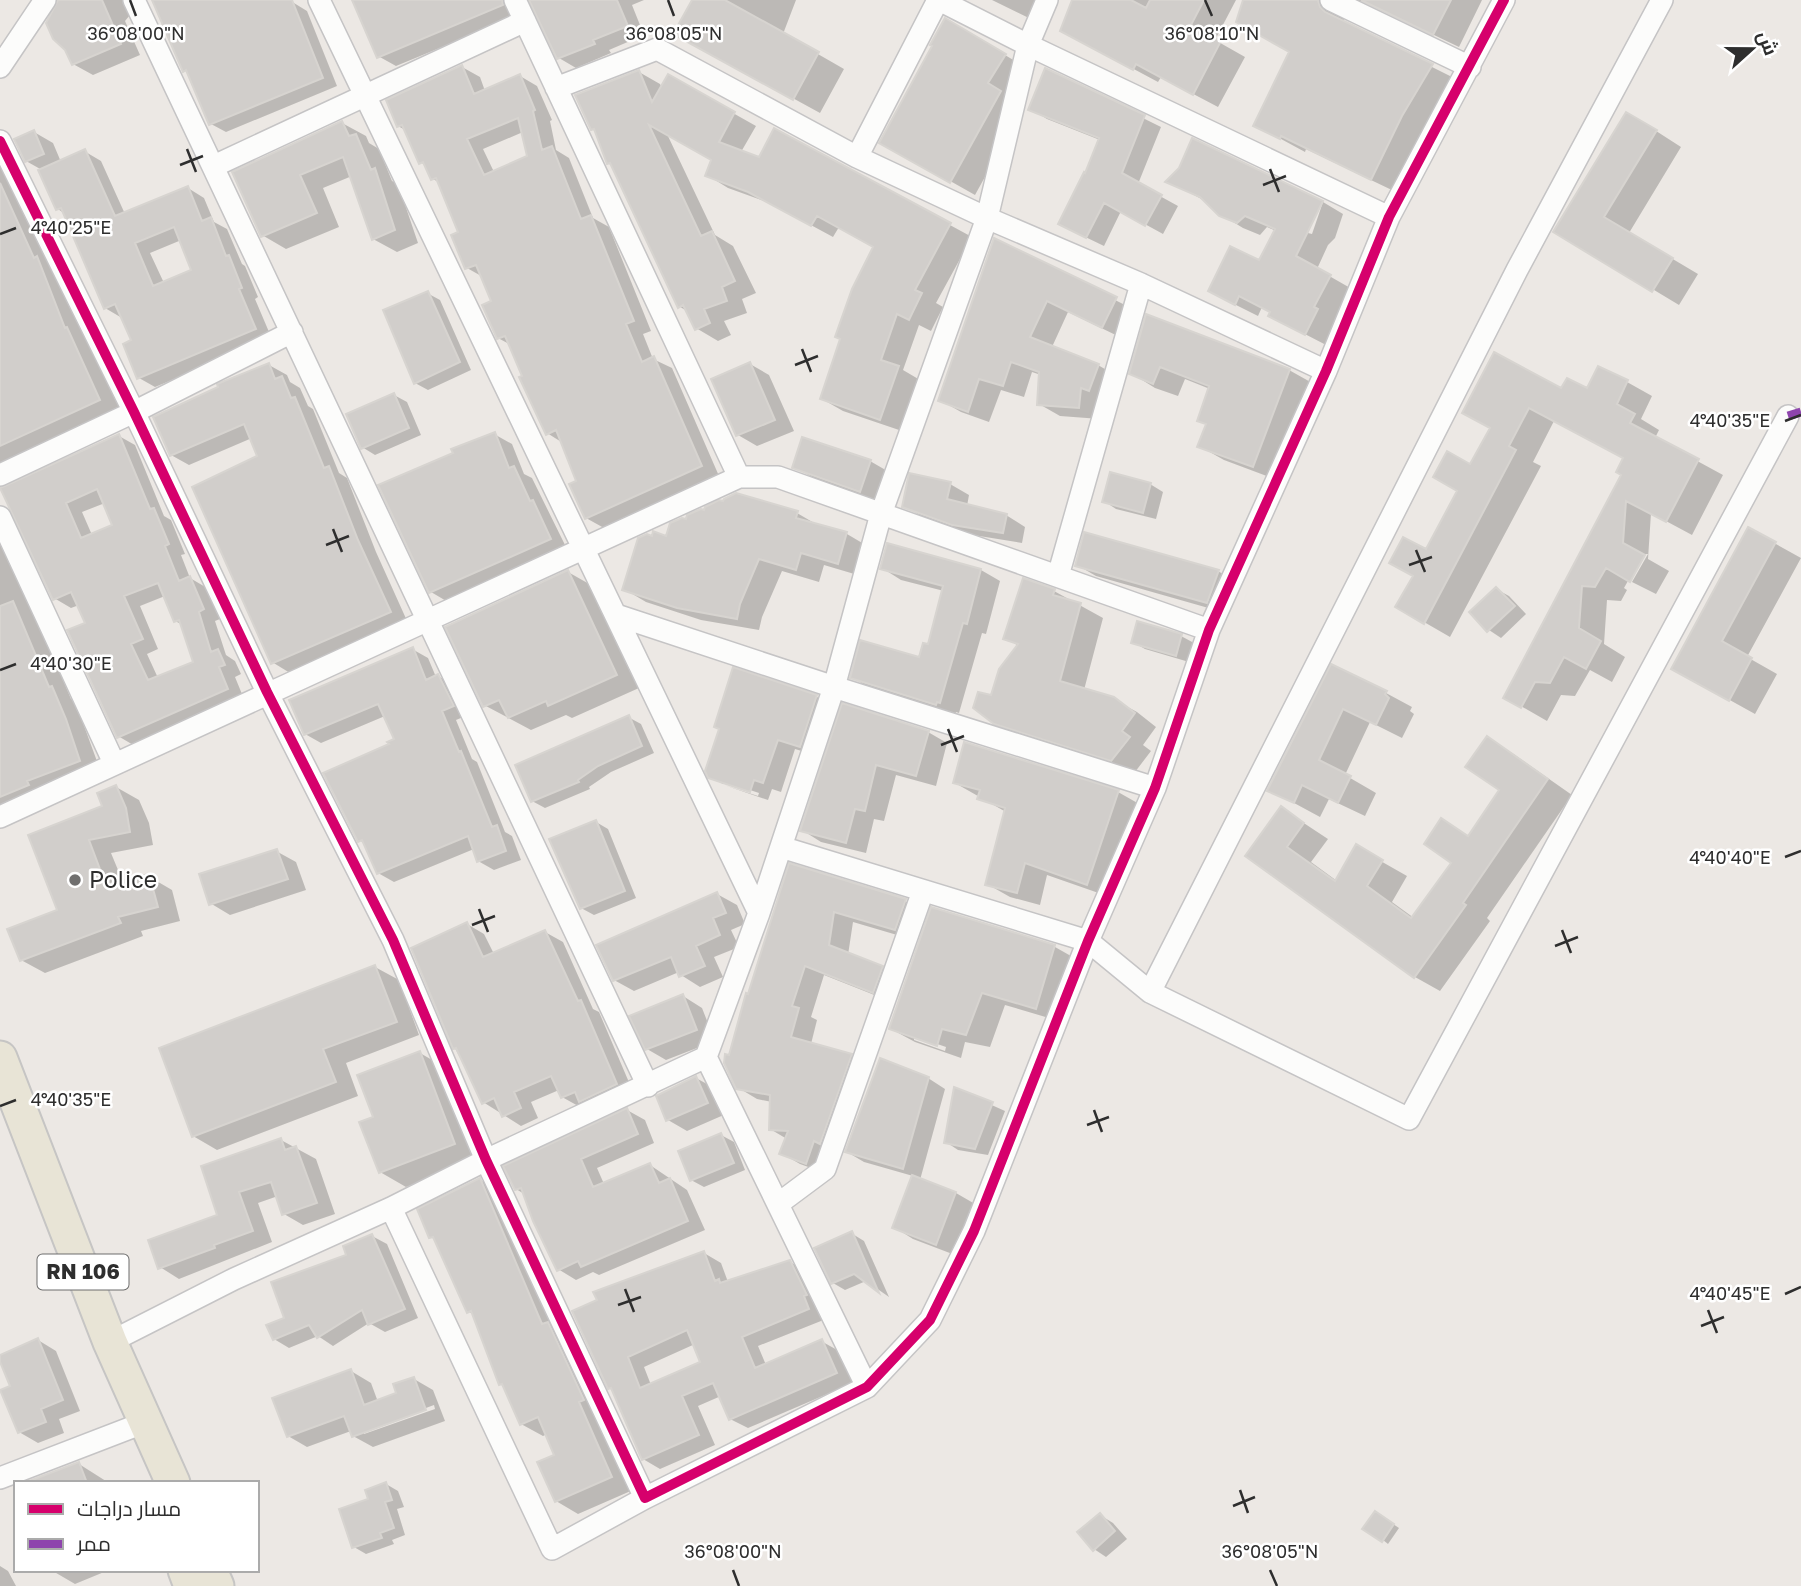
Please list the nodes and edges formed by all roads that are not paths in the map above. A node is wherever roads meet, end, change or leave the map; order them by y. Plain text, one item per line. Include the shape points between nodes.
1 (45, 0) edge
2 (134, 0) edge
3 (319, 0) edge
4 (515, 0) edge
5 (938, 0) edge
6 (1046, 0) edge
7 (1331, 0) edge
8 (1504, 0) edge
9 (1662, 0) edge
10 (525, 22) junction
11 (1028, 46) junction
12 (0, 67) edge
13 (1470, 67) junction
14 (556, 88) junction
15 (366, 95) junction
16 (0, 141) edge
17 (857, 157) junction
18 (214, 166) junction
19 (987, 218) junction
20 (1389, 218) junction
21 (1141, 284) junction
22 (292, 332) junction
23 (1326, 371) junction
24 (134, 412) junction
25 (1788, 416) dead end
26 (0, 475) edge
27 (739, 477) junction
28 (881, 514) junction
29 (0, 517) edge
30 (583, 548) junction
31 (1058, 576) junction
32 (616, 615) junction
33 (426, 620) junction
34 (1209, 630) junction
35 (834, 687) junction
36 (267, 692) junction
37 (114, 763) junction
38 (1155, 788) junction
39 (0, 817) edge
40 (781, 847) junction
41 (923, 891) junction
42 (760, 913) junction
43 (1088, 941) junction
44 (1150, 992) junction
45 (706, 1057) junction
46 (0, 1058) edge
47 (648, 1086) junction
48 (0, 1116) edge
49 (486, 1160) junction
50 (778, 1204) junction
51 (391, 1208) junction
52 (110, 1342) junction
53 (867, 1387) junction
54 (137, 1424) junction
55 (0, 1478) edge
56 (151, 1481) edge
57 (172, 1481) edge
58 (645, 1498) junction

1 - 12 street
2 - 18 street
3 - 15 street
4 - 10 street
5 - 11 street
5 - 17 street
6 - 11 street
7 - 13 street
8 - 13 street
9 - 44 street via 1517,270
10 - 14 street
10 - 15 street
11 - 19 street
11 - 20 street
13 - 20 street
14 - 17 street via 657,49
14 - 27 street
15 - 18 street
15 - 30 street
16 - 24 street
17 - 19 street
18 - 22 street
19 - 21 street
19 - 28 street
20 - 23 street
21 - 23 street
21 - 31 street
22 - 24 street
22 - 33 street
23 - 34 street
24 - 26 street
24 - 36 street
25 - 44 street via 1409,1119
27 - 28 street via 778,477
27 - 30 street
28 - 31 street
28 - 35 street
29 - 37 street
30 - 32 street
30 - 33 street
31 - 34 street
32 - 35 street
32 - 42 street
33 - 36 street
33 - 47 street
34 - 38 street
35 - 38 street
35 - 40 street
36 - 37 street
36 - 49 street via 393,940
37 - 39 street
38 - 43 street
40 - 41 street
40 - 42 street
41 - 43 street
41 - 50 street via 825,1169
42 - 45 street
43 - 44 street
43 - 53 street via 974,1231 930,1320
45 - 47 street
45 - 50 street
46 - 52 main road, RN 106
47 - 49 street
48 - 54 main road, RN 106
49 - 51 street
49 - 58 street
50 - 53 street
51 - 52 street
51 - 58 street via 552,1549
52 - 54 main road, RN 106
53 - 58 street
54 - 55 street
54 - 56 main road, RN 106
54 - 57 main road, RN 106

